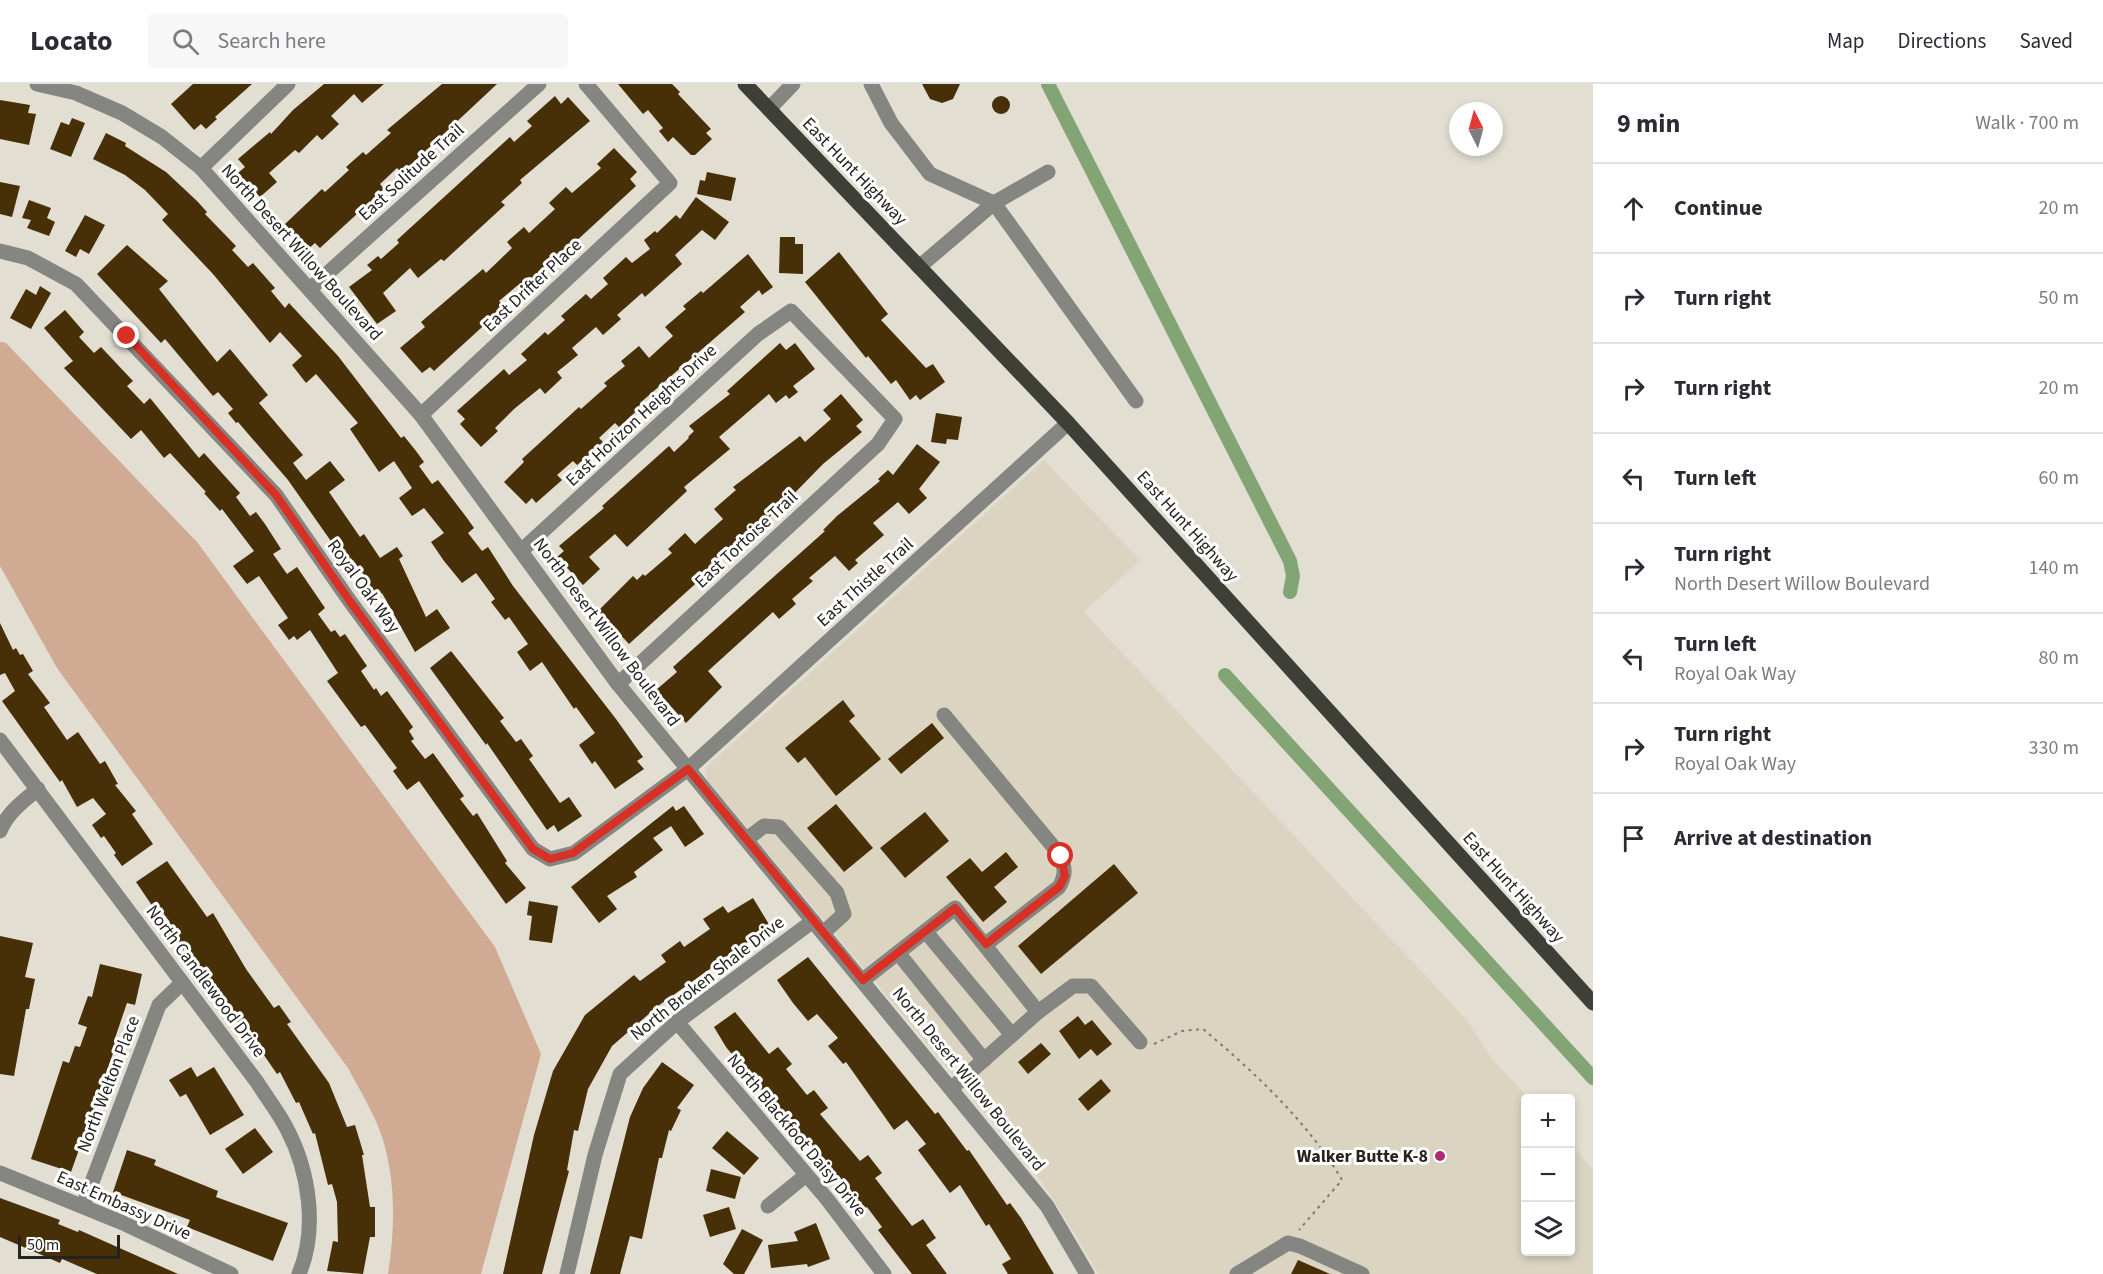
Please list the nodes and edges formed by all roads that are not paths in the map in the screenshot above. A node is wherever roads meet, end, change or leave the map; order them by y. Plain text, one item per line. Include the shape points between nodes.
1 (37, 84) edge
2 (288, 84) edge
3 (539, 84) edge
4 (585, 84) edge
5 (745, 84) edge
6 (793, 84) edge
7 (871, 84) edge
8 (77, 88) edge
9 (769, 109) junction
10 (201, 168) junction
11 (1048, 172) dead end
12 (994, 203) junction
13 (0, 251) edge
14 (919, 267) junction
15 (310, 289) junction
16 (791, 311) joint
17 (1136, 400) dead end
18 (420, 415) junction
19 (1068, 423) junction
20 (521, 551) junction
21 (618, 684) junction
22 (944, 715) dead end
23 (0, 740) edge
24 (688, 769) junction
25 (38, 789) junction
26 (0, 831) edge
27 (747, 838) junction
28 (818, 927) junction
29 (926, 932) junction
30 (986, 944) junction
31 (899, 954) junction
32 (863, 980) junction
33 (182, 983) junction
34 (1593, 1003) edge
35 (1038, 1012) junction
36 (677, 1022) junction
37 (1012, 1035) junction
38 (1140, 1042) road end
39 (984, 1060) junction
40 (952, 1088) junction
41 (0, 1173) edge
42 (805, 1176) junction
43 (83, 1206) junction
44 (768, 1206) dead end
45 (231, 1274) edge
46 (299, 1274) edge
47 (567, 1274) edge
48 (884, 1274) edge
49 (1087, 1274) edge
50 (1237, 1274) edge
51 (1362, 1274) edge

1 - 8 street, North Desert Willow Boulevard
2 - 10 street
3 - 15 street, East Solitude Trail
4 - 18 street, East Drifter Place via 670,183
5 - 9 main road, East Hunt Highway
6 - 9 street
7 - 12 street via 891,123 930,174
8 - 10 street, North Desert Willow Boulevard via 162,138
9 - 14 main road, East Hunt Highway
10 - 15 street, North Desert Willow Boulevard
11 - 12 street
12 - 14 street
12 - 17 street
13 - 24 street, Royal Oak Way via 28,258 76,284 276,495 533,849 550,859 573,853
14 - 19 main road, East Hunt Highway
15 - 18 street, North Desert Willow Boulevard
16 - 20 street, East Horizon Heights Drive via 758,334
16 - 21 street, East Tortoise Trail via 895,419 878,444
18 - 20 street, North Desert Willow Boulevard
19 - 24 street, East Thistle Trail
19 - 34 main road, East Hunt Highway
20 - 21 street, North Desert Willow Boulevard
21 - 24 street, North Desert Willow Boulevard
22 - 30 street via 1061,856 1064,866 1065,876 1059,887
23 - 25 street, North Candlewood Drive
24 - 27 street, North Desert Willow Boulevard
25 - 26 street via 19,804
25 - 33 street, North Candlewood Drive
27 - 28 street, North Desert Willow Boulevard
27 - 28 street, North Broken Shale Drive via 764,826 779,827 837,893 843,914
28 - 32 street, North Desert Willow Boulevard
28 - 36 street, North Broken Shale Drive
29 - 30 street via 955,908
29 - 31 street
29 - 37 street
30 - 35 street
31 - 32 street
31 - 39 street
32 - 40 street, North Desert Willow Boulevard
33 - 43 street, North Welton Place via 159,1005
33 - 46 street, North Candlewood Drive via 288,1130 303,1170 308,1198 308,1232
35 - 37 street
35 - 38 street via 1073,986 1091,986
36 - 42 street, North Blackfoot Daisy Drive
36 - 47 street, North Broken Shale Drive via 620,1074 595,1155
37 - 39 street
39 - 40 street
40 - 49 street, North Desert Willow Boulevard via 1047,1206
41 - 43 street, East Embassy Drive
42 - 44 street
42 - 48 street, North Blackfoot Daisy Drive
43 - 45 street, East Embassy Drive
50 - 51 street via 1288,1243

